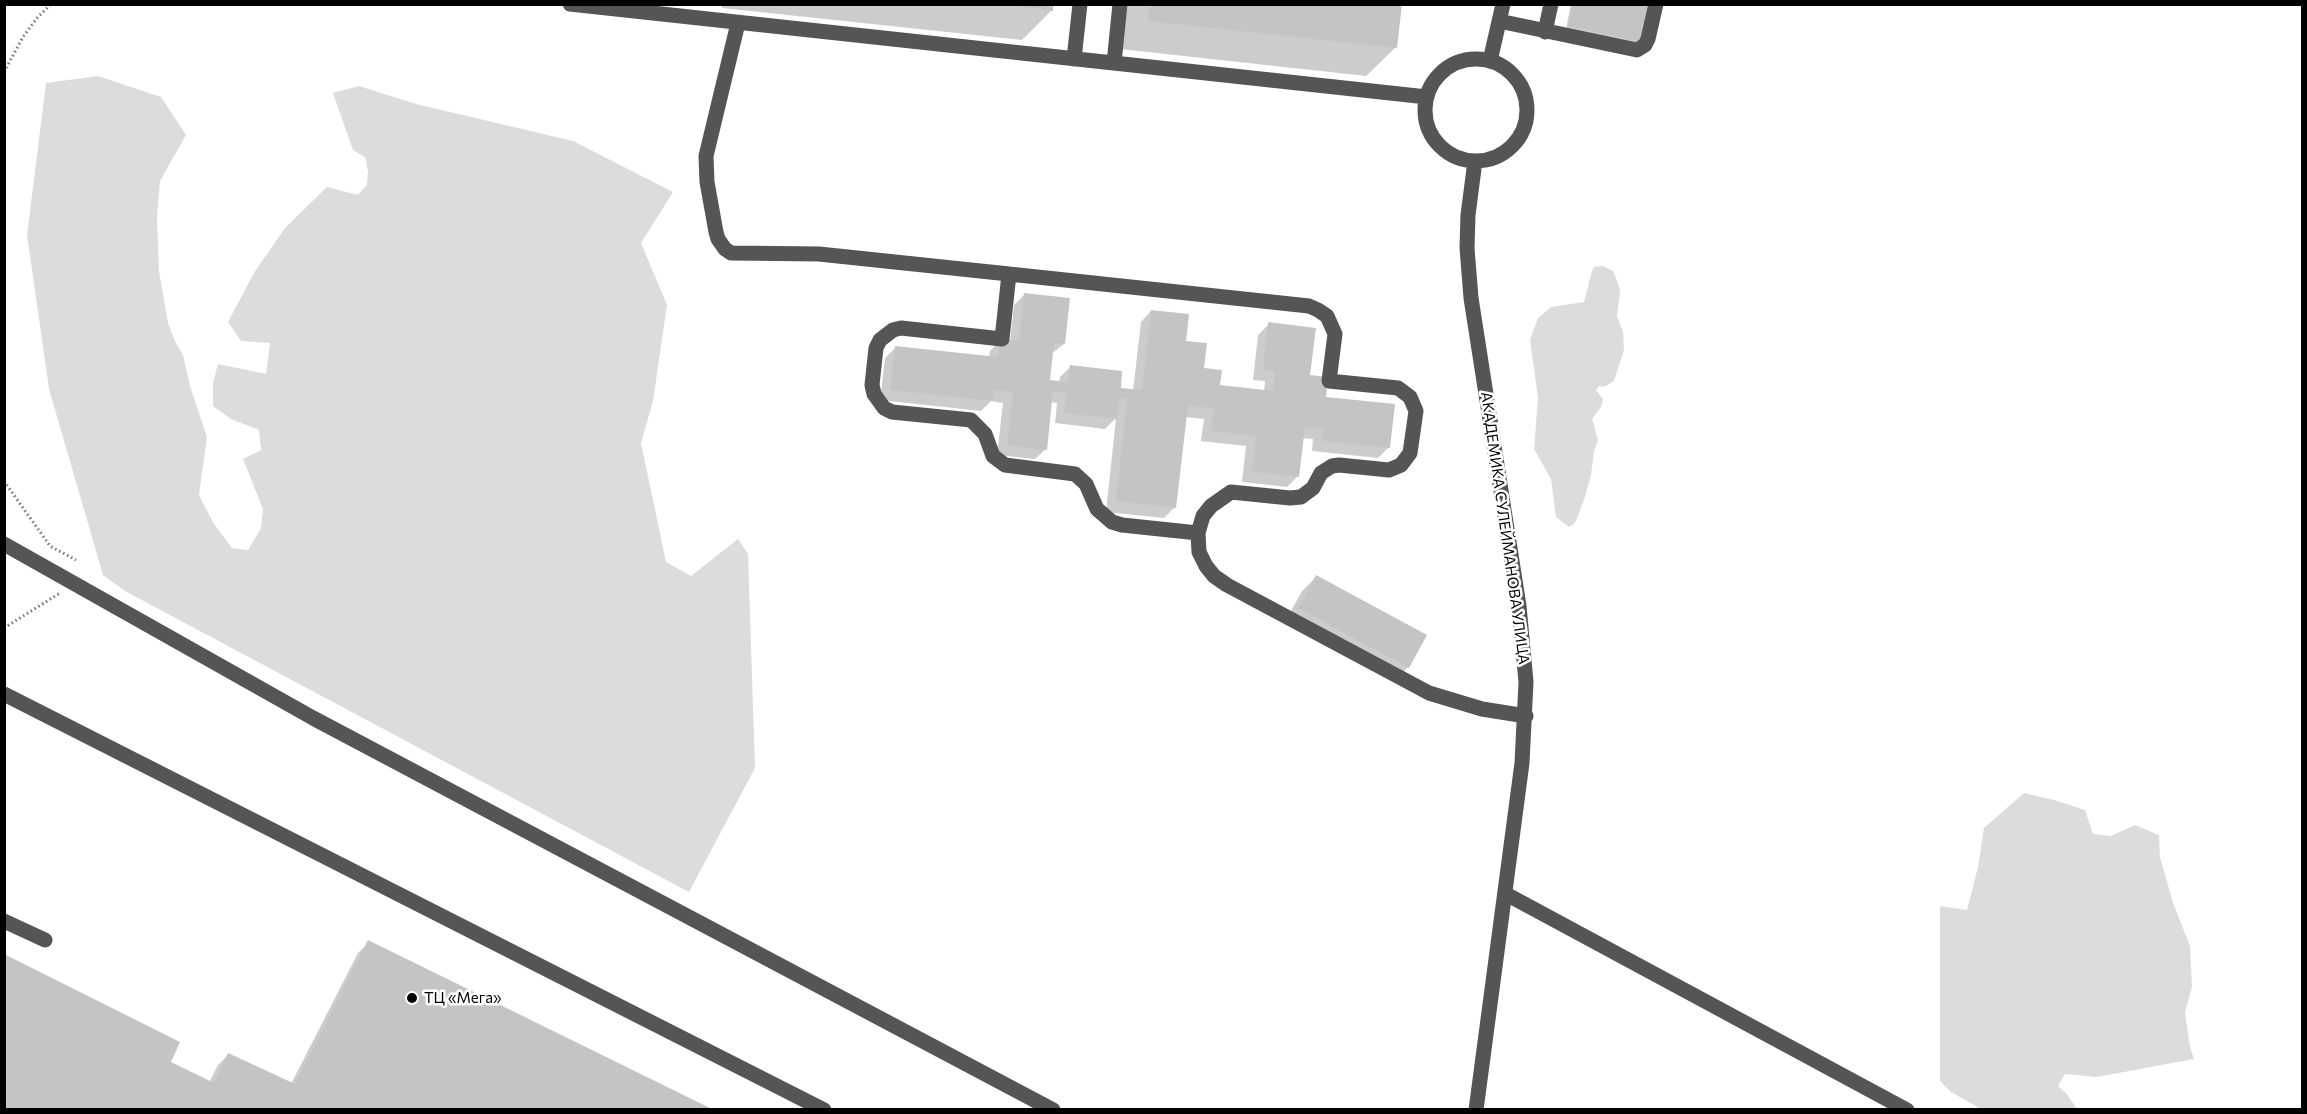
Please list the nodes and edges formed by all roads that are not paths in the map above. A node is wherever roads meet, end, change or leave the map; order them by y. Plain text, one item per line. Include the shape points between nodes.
1 (570, 4) edge
2 (718, 4) edge
3 (1080, 4) edge
4 (1120, 4) edge
5 (1503, 4) edge
6 (1551, 4) edge
7 (1656, 4) edge
8 (665, 10) edge
9 (716, 20) junction
10 (1499, 21) junction
11 (738, 23) junction
12 (1545, 32) junction
13 (1074, 59) junction
14 (1490, 61) junction
15 (1114, 63) junction
16 (1427, 97) junction
17 (1475, 161) junction
18 (1010, 274) junction
19 (1198, 533) junction
20 (4, 544) edge
21 (4, 694) edge
22 (1526, 716) junction
23 (1506, 894) junction
24 (4, 921) edge
25 (45, 940) dead end
26 (824, 1110) edge
27 (1053, 1110) edge
28 (1476, 1110) edge
29 (1907, 1110) edge

1 - 8 street
2 - 9 street
3 - 13 street
4 - 15 street
5 - 10 street
6 - 12 street
7 - 12 street via 1648,39 1637,50
8 - 9 street
9 - 11 street
10 - 12 street
10 - 14 street
11 - 13 street
11 - 18 street via 705,167 718,239 725,249 731,253 819,254
13 - 15 street
14 - 16 street via 1456,63 1441,73
14 - 17 street via 1508,70 1521,85 1527,104 1525,124 1516,142 1504,153
15 - 16 street
16 - 17 street via 1426,120 1435,141 1452,156
17 - 22 street, АКАДЕМИКА СУЛЕЙМАНОВА УЛИЦА via 1468,215 1468,270 1523,636
18 - 19 street via 1002,339 901,328 886,334 876,348 872,385 878,402 892,412 971,420 985,434 993,456 1005,465 1066,472 1081,478 1097,509 1112,522
18 - 19 street via 1309,306 1327,316 1335,334 1329,381 1398,388 1410,397 1416,411 1412,446 1401,465 1389,470 1332,466 1301,497 1231,492 1211,506
19 - 22 street via 1199,552 1206,566 1227,585 1429,693 1482,709
20 - 27 street via 314,718
21 - 26 street
22 - 23 street, АКАДЕМИКА СУЛЕЙМАНОВА УЛИЦА
23 - 28 street, АКАДЕМИКА СУЛЕЙМАНОВА УЛИЦА
23 - 29 street
24 - 25 street

